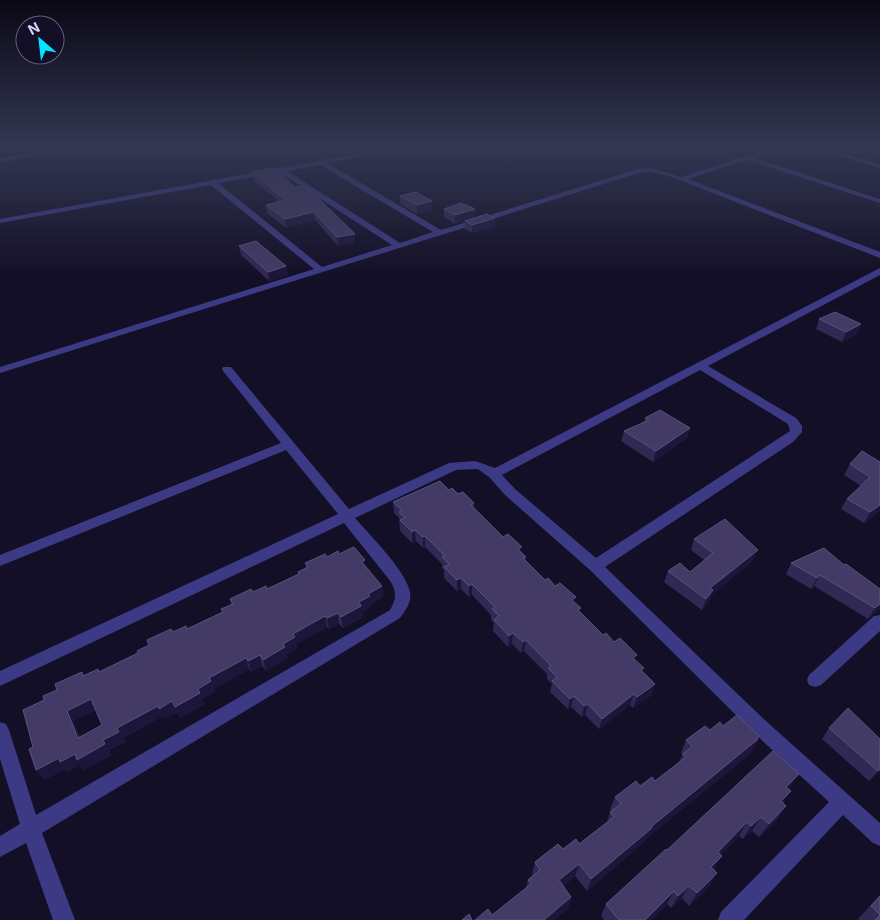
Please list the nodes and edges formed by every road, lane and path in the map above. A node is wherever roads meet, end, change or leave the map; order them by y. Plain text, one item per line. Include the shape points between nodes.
1 (169, 191) edge
2 (223, 191) edge
3 (314, 191) edge
4 (369, 191) edge
5 (574, 191) edge
6 (713, 191) edge
7 (849, 191) edge
8 (880, 201) edge
9 (0, 221) edge
10 (440, 233) junction
11 (399, 246) junction
12 (877, 252) edge
13 (322, 270) junction
14 (880, 271) edge
15 (700, 366) junction
16 (227, 369) dead end
17 (0, 370) edge
18 (288, 445) junction
19 (494, 474) junction
20 (346, 516) junction
21 (0, 561) edge
22 (595, 566) junction
23 (880, 621) edge
24 (0, 679) edge
25 (815, 680) dead end
26 (0, 730) edge
27 (842, 802) junction
28 (31, 829) junction
29 (880, 836) edge
30 (0, 847) edge
31 (64, 920) edge
32 (729, 920) edge

1 - 9 street
2 - 13 street
3 - 11 street
4 - 10 street
5 - 10 street
6 - 12 street
7 - 8 street
10 - 11 street
11 - 13 street
13 - 17 street
14 - 15 street
15 - 19 street
15 - 22 street via 792,421 796,432
16 - 18 street
18 - 20 street
18 - 21 street
19 - 20 street via 473,463 453,466
19 - 22 street via 510,492
20 - 24 street
20 - 28 street via 401,586 403,603 395,614
22 - 27 street
23 - 25 street
26 - 28 street
27 - 29 street
27 - 32 street
28 - 30 street
28 - 31 street

